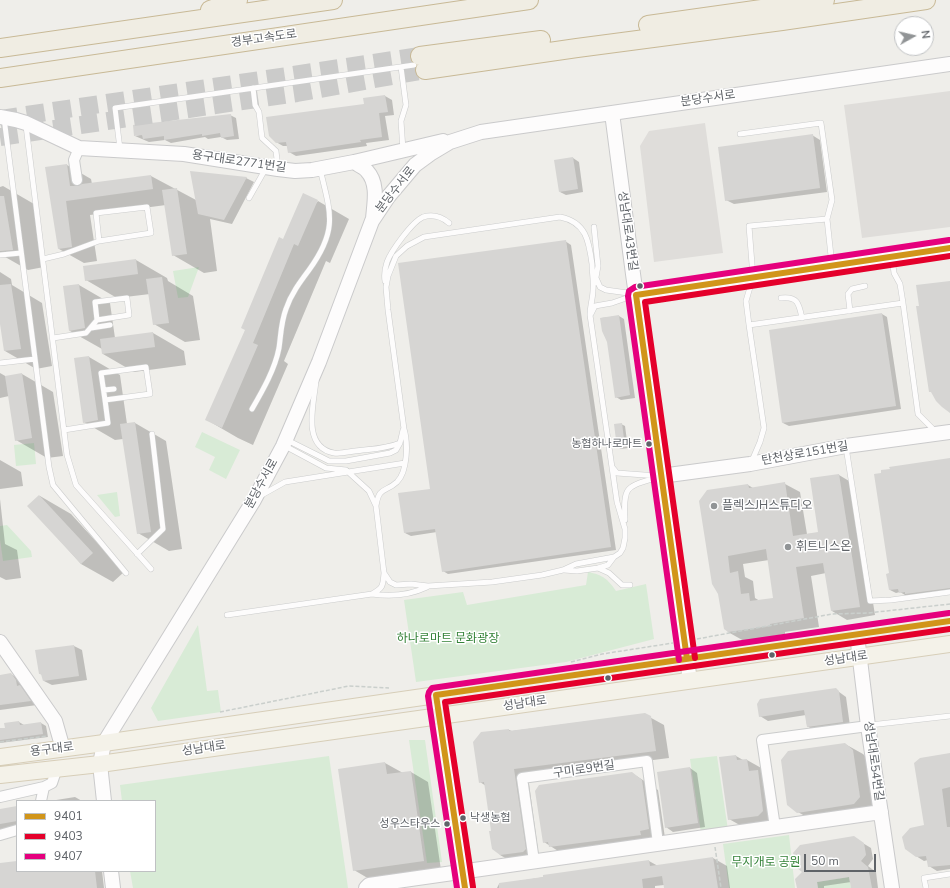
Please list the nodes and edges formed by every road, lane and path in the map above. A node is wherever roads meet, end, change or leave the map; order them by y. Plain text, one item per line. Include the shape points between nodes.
1 (238, 0) edge
2 (333, 0) edge
3 (529, 0) edge
4 (825, 0) edge
5 (926, 0) edge
6 (171, 23) junction
7 (0, 48) edge
8 (420, 64) junction
9 (950, 64) edge
10 (401, 67) junction
11 (0, 78) edge
12 (253, 88) junction
13 (612, 113) junction
14 (2, 117) edge
15 (26, 123) junction
16 (481, 132) junction
17 (740, 134) dead end
18 (79, 148) junction
19 (120, 150) junction
20 (404, 150) junction
21 (354, 162) junction
22 (272, 168) junction
23 (320, 168) junction
24 (77, 180) dead end
25 (249, 198) dead end
26 (827, 219) junction
27 (372, 221) junction
28 (449, 222) dead end
29 (594, 227) dead end
30 (99, 241) junction
31 (950, 248) edge
32 (21, 253) junction
33 (0, 254) edge
34 (892, 257) junction
35 (43, 259) junction
36 (832, 266) junction
37 (753, 277) junction
38 (596, 278) junction
39 (865, 286) dead end
40 (386, 288) junction
41 (593, 290) junction
42 (636, 295) junction
43 (782, 298) dead end
44 (903, 304) junction
45 (850, 311) junction
46 (590, 314) junction
47 (802, 318) junction
48 (97, 320) junction
49 (110, 325) dead end
50 (749, 325) junction
51 (91, 328) junction
52 (53, 338) junction
53 (35, 359) junction
54 (319, 362) junction
55 (0, 364) edge
56 (114, 389) dead end
57 (104, 390) junction
58 (105, 400) junction
59 (252, 409) dead end
60 (404, 429) junction
61 (64, 430) junction
62 (944, 433) edge
63 (152, 434) dead end
64 (285, 443) junction
65 (400, 443) junction
66 (846, 446) junction
67 (405, 463) junction
68 (750, 464) junction
69 (613, 468) junction
70 (350, 472) junction
71 (661, 476) junction
72 (254, 500) junction
73 (376, 506) junction
74 (626, 529) junction
75 (137, 554) junction
76 (614, 557) junction
77 (598, 568) junction
78 (150, 569) dead end
79 (563, 570) junction
80 (126, 573) dead end
81 (384, 574) junction
82 (630, 585) dead end
83 (428, 586) junction
84 (950, 592) edge
85 (372, 594) junction
86 (950, 604) edge
87 (227, 615) dead end
88 (950, 621) edge
89 (857, 635) junction
90 (0, 642) edge
91 (684, 642) junction
92 (950, 644) edge
93 (860, 657) junction
94 (686, 659) junction
95 (569, 663) dead end
96 (690, 681) junction
97 (392, 688) dead end
98 (436, 695) junction
99 (214, 714) dead end
100 (438, 716) junction
101 (950, 716) edge
102 (868, 726) junction
103 (0, 742) edge
104 (61, 742) junction
105 (104, 743) junction
106 (0, 757) edge
107 (100, 764) junction
108 (57, 768) junction
109 (0, 775) edge
110 (44, 787) junction
111 (0, 797) edge
112 (41, 800) edge
113 (104, 800) edge
114 (880, 812) junction
115 (775, 827) junction
116 (16, 830) edge
117 (0, 835) edge
118 (713, 836) junction
119 (658, 843) junction
120 (534, 861) junction
121 (463, 870) junction
122 (112, 872) edge
123 (950, 874) edge
124 (113, 888) edge
125 (366, 888) edge
126 (465, 888) edge
127 (721, 888) edge
128 (892, 888) edge
129 (926, 888) edge

1 - 6 highway
2 - 6 highway
3 - 11 highway, 경부고속도로
4 - 8 highway via 478,49
5 - 8 highway via 578,48
6 - 7 highway
8 - 10 lane
9 - 13 street, 분당수서로
10 - 12 lane
10 - 20 lane via 406,105 401,122
12 - 19 lane via 115,108
12 - 22 lane via 262,138 276,151
13 - 16 street, 분당수서로
13 - 42 street, 성남대로43번길
14 - 15 street, 용구대로2771번길
14 - 32 lane
15 - 18 street, 용구대로2771번길
15 - 35 lane
16 - 20 street, 용구대로2771번길
16 - 27 street, 분당수서로 via 450,142 415,165
17 - 26 lane via 820,123 832,200
18 - 19 street, 용구대로2771번길
18 - 24 street via 74,160
19 - 22 street, 용구대로2771번길 via 184,154
20 - 21 street, 용구대로2771번길
21 - 23 street, 용구대로2771번길
21 - 27 street via 372,179 375,191
22 - 23 street, 용구대로2771번길
22 - 25 lane
23 - 59 lane via 329,208 328,234 317,259 292,294 282,322 275,361
26 - 36 lane
26 - 37 lane via 748,226
27 - 54 street, 분당수서로
28 - 40 lane via 433,216 414,223 387,262 384,275
29 - 38 lane via 598,266
30 - 30 lane via 151,233 147,207 96,213
30 - 35 lane
31 - 34 street
32 - 33 lane
32 - 53 lane
34 - 36 street
34 - 44 lane
35 - 52 lane
36 - 37 street
37 - 42 street
37 - 50 lane via 746,301
38 - 41 lane
38 - 42 lane via 600,287 606,290
39 - 45 lane via 852,289 848,294
40 - 41 lane via 396,256 420,239 560,217 573,221 587,239 590,246
40 - 60 lane
41 - 46 lane
42 - 46 lane via 595,306
42 - 71 street, 성남대로43번길
43 - 47 lane via 795,300 799,304
44 - 45 lane
44 - 62 lane via 918,414
45 - 47 lane
46 - 69 lane
47 - 50 lane
48 - 48 lane via 129,315 126,298 95,302
48 - 51 lane
49 - 51 lane
50 - 68 lane via 764,428
51 - 52 lane via 86,333
52 - 61 lane
53 - 55 lane
53 - 80 lane via 53,485
54 - 64 street, 분당수서로
54 - 65 lane via 312,418 314,436 322,447 335,453 390,447
56 - 57 lane
57 - 58 lane
57 - 58 lane via 101,373 146,367 150,394
58 - 61 lane via 108,424
60 - 65 lane
60 - 67 lane
61 - 75 lane via 76,486
62 - 66 street, 탄천상로151번길
63 - 75 lane via 163,529
64 - 65 lane via 322,458 338,461 390,453 396,450
64 - 70 lane via 326,468
64 - 72 street, 분당수서로
66 - 68 street, 탄천상로151번길
66 - 84 lane via 870,601
67 - 70 lane
67 - 73 lane via 397,482 382,491
68 - 71 street, 탄천상로151번길
69 - 71 lane via 617,473
69 - 74 lane via 617,502
70 - 72 lane via 285,482
70 - 73 lane via 369,491
71 - 74 lane via 632,485 627,492 624,500
71 - 91 street, 성남대로43번길
72 - 105 street, 분당수서로
73 - 81 lane
74 - 76 lane via 623,548
75 - 78 lane
76 - 77 lane via 608,565
76 - 79 lane via 576,564
77 - 79 lane
77 - 82 lane via 609,573 622,585
79 - 83 lane via 492,582
81 - 83 lane via 396,585
81 - 85 lane via 384,585
83 - 85 lane via 416,592 386,596
85 - 87 lane
86 - 91 path via 868,613 832,614
88 - 89 main road, 성남대로
89 - 93 street, 성남대로54번길
89 - 94 main road, 성남대로
90 - 104 street via 55,721
91 - 94 street, 성남대로43번길
91 - 95 path via 602,654
92 - 93 main road, 성남대로
93 - 96 main road, 성남대로
93 - 102 street, 성남대로54번길
94 - 96 street, 성남대로43번길
94 - 98 main road, 성남대로
96 - 100 main road, 성남대로
97 - 99 path via 349,686
98 - 100 street
98 - 105 main road, 성남대로
100 - 107 main road, 성남대로
100 - 121 street
101 - 102 lane
102 - 114 street, 성남대로54번길
102 - 115 street via 762,740
103 - 104 path via 42,737
104 - 105 main road, 용구대로
104 - 106 main road, 용구대로
105 - 107 street
107 - 108 main road, 용구대로
107 - 113 street
108 - 109 main road, 용구대로
108 - 110 street via 52,782
110 - 111 street
110 - 112 street
114 - 115 street
114 - 128 street, 성남대로54번길
115 - 118 street
116 - 117 street
118 - 119 street
118 - 127 path
119 - 120 street
119 - 120 street, 구미로9번길 via 647,761 522,778
120 - 121 street
121 - 125 street via 370,885
121 - 126 street
122 - 124 street
123 - 129 lane via 924,878

